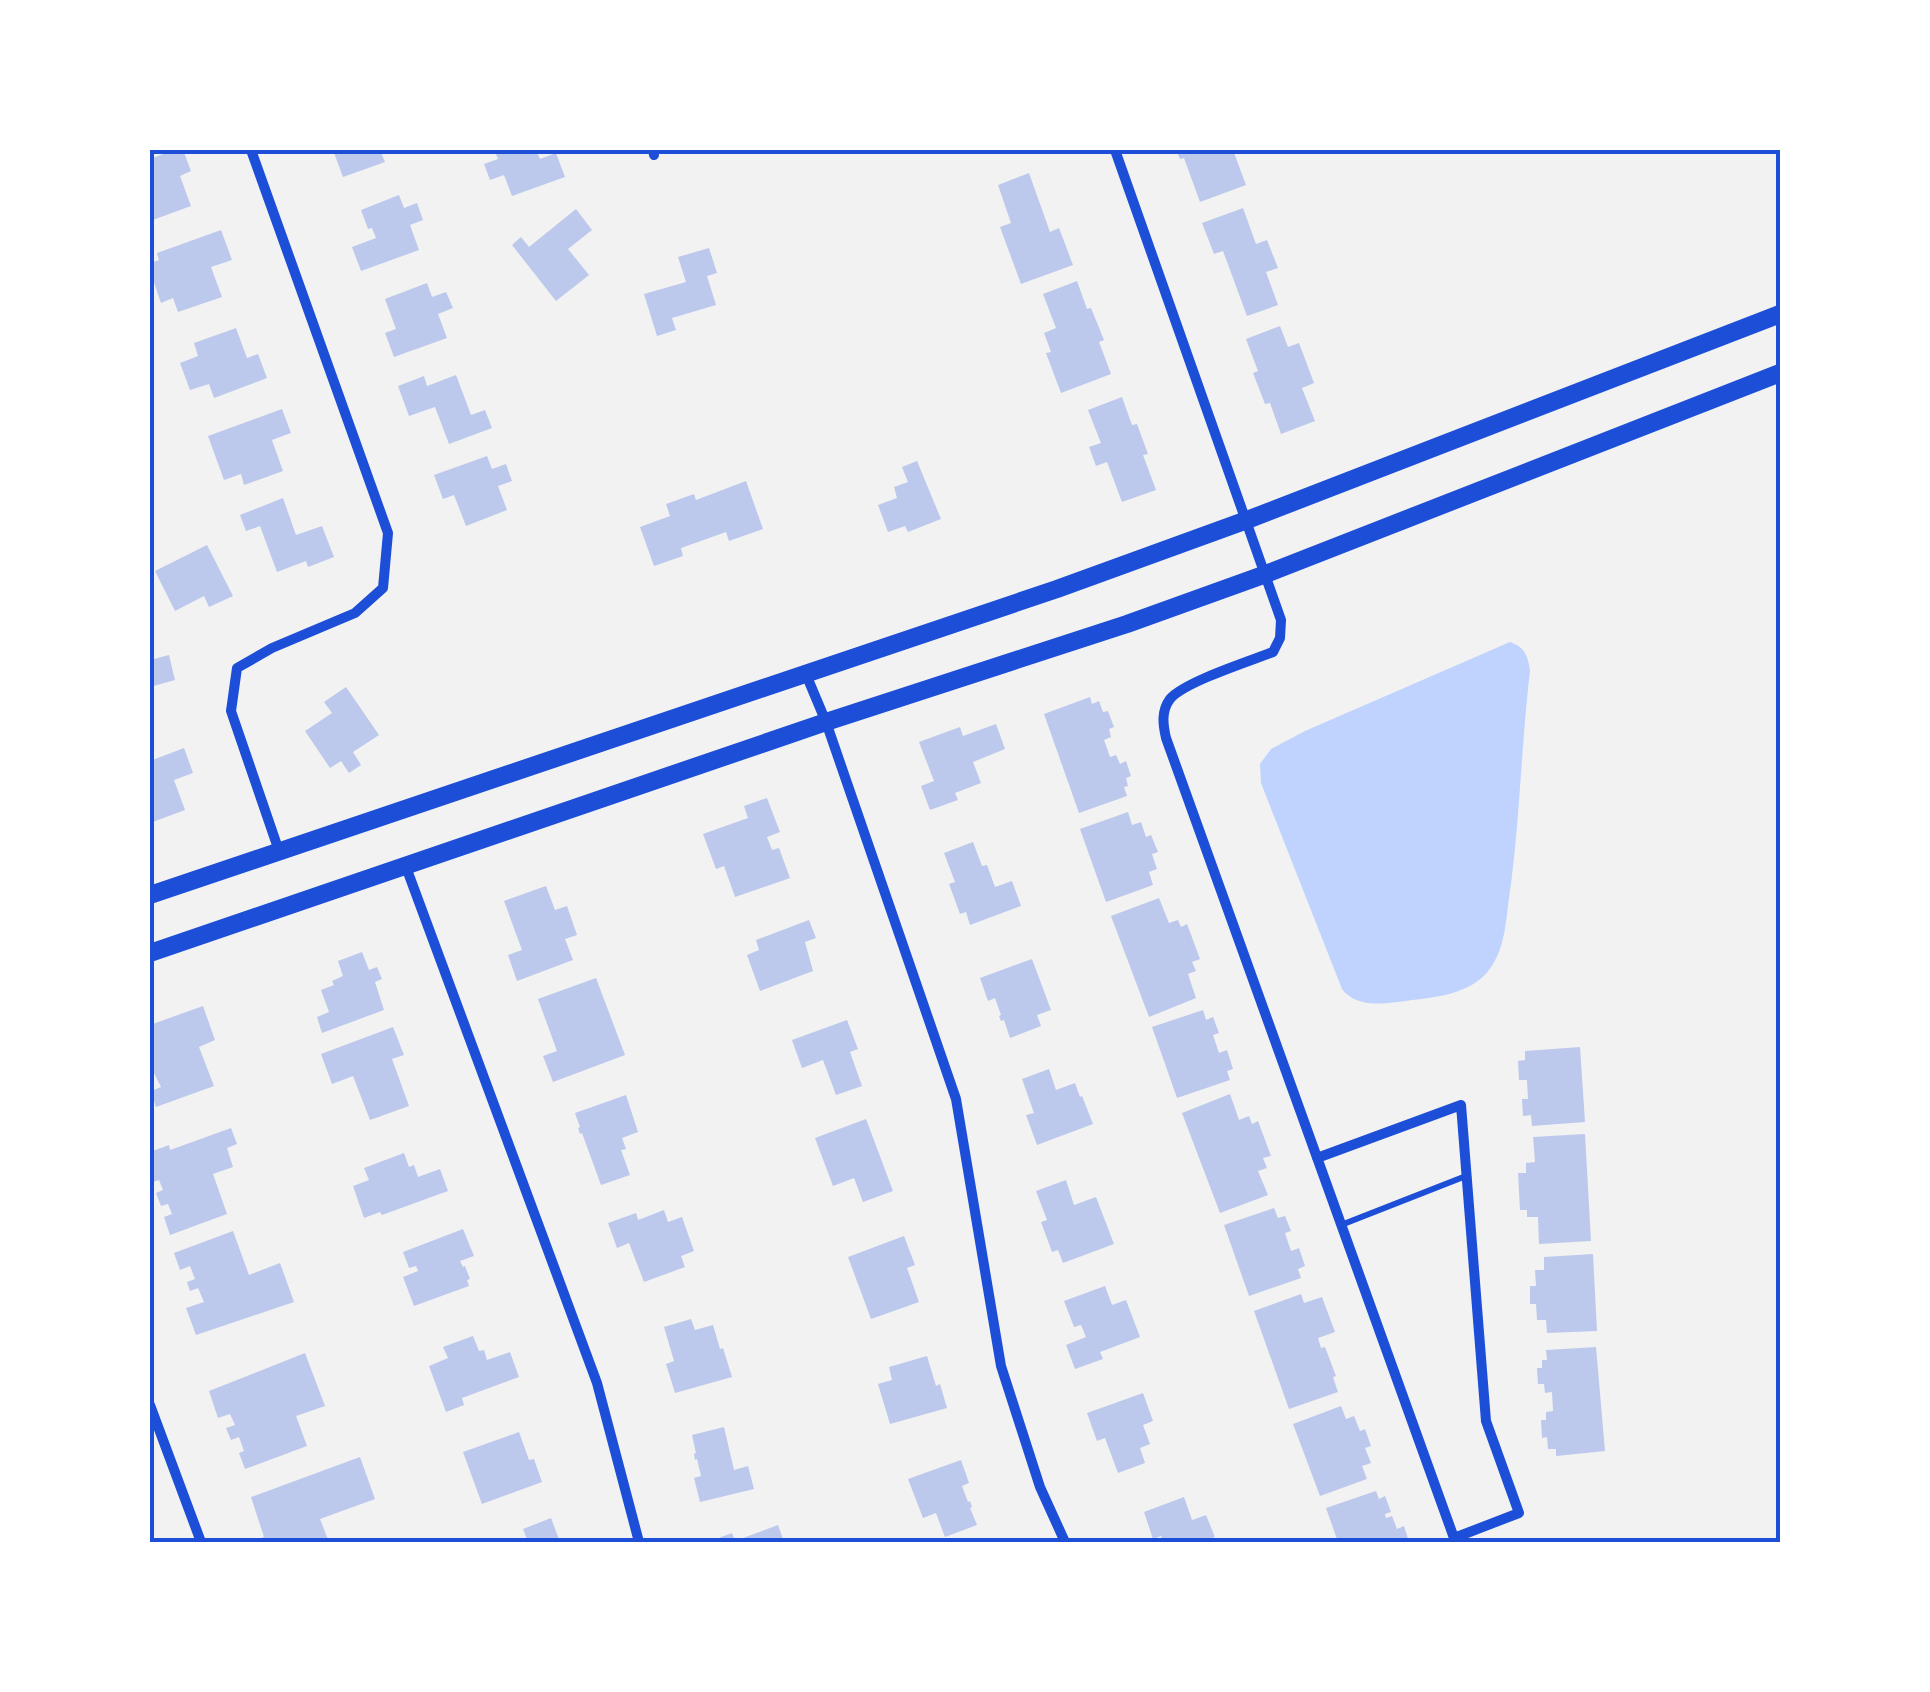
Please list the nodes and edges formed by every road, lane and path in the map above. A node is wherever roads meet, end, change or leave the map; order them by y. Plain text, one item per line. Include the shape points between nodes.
1 (252, 150) edge
2 (1115, 150) edge
3 (1780, 314) edge
4 (1780, 373) edge
5 (1247, 520) junction
6 (1266, 574) junction
7 (805, 672) junction
8 (826, 722) junction
9 (279, 851) junction
10 (406, 867) junction
11 (150, 896) edge
12 (150, 954) edge
13 (1317, 1158) junction
14 (1466, 1176) junction
15 (1341, 1225) junction
16 (150, 1405) edge
17 (200, 1542) edge
18 (639, 1542) edge
19 (1065, 1542) edge

1 - 9 street via 388,533 383,588 355,613 236,668 231,711
2 - 5 street
3 - 5 main road
4 - 6 main road
5 - 6 street
5 - 7 main road
6 - 8 main road
6 - 13 street via 1281,620 1273,652 1171,697 1163,725
7 - 8 street
7 - 9 main road
8 - 10 main road
8 - 19 street via 956,1100 1001,1366
9 - 11 main road
10 - 12 main road
10 - 18 street via 597,1383
13 - 14 street via 1461,1105
13 - 15 street
14 - 15 lane
14 - 15 street via 1486,1420 1519,1513 1454,1538
16 - 17 street

